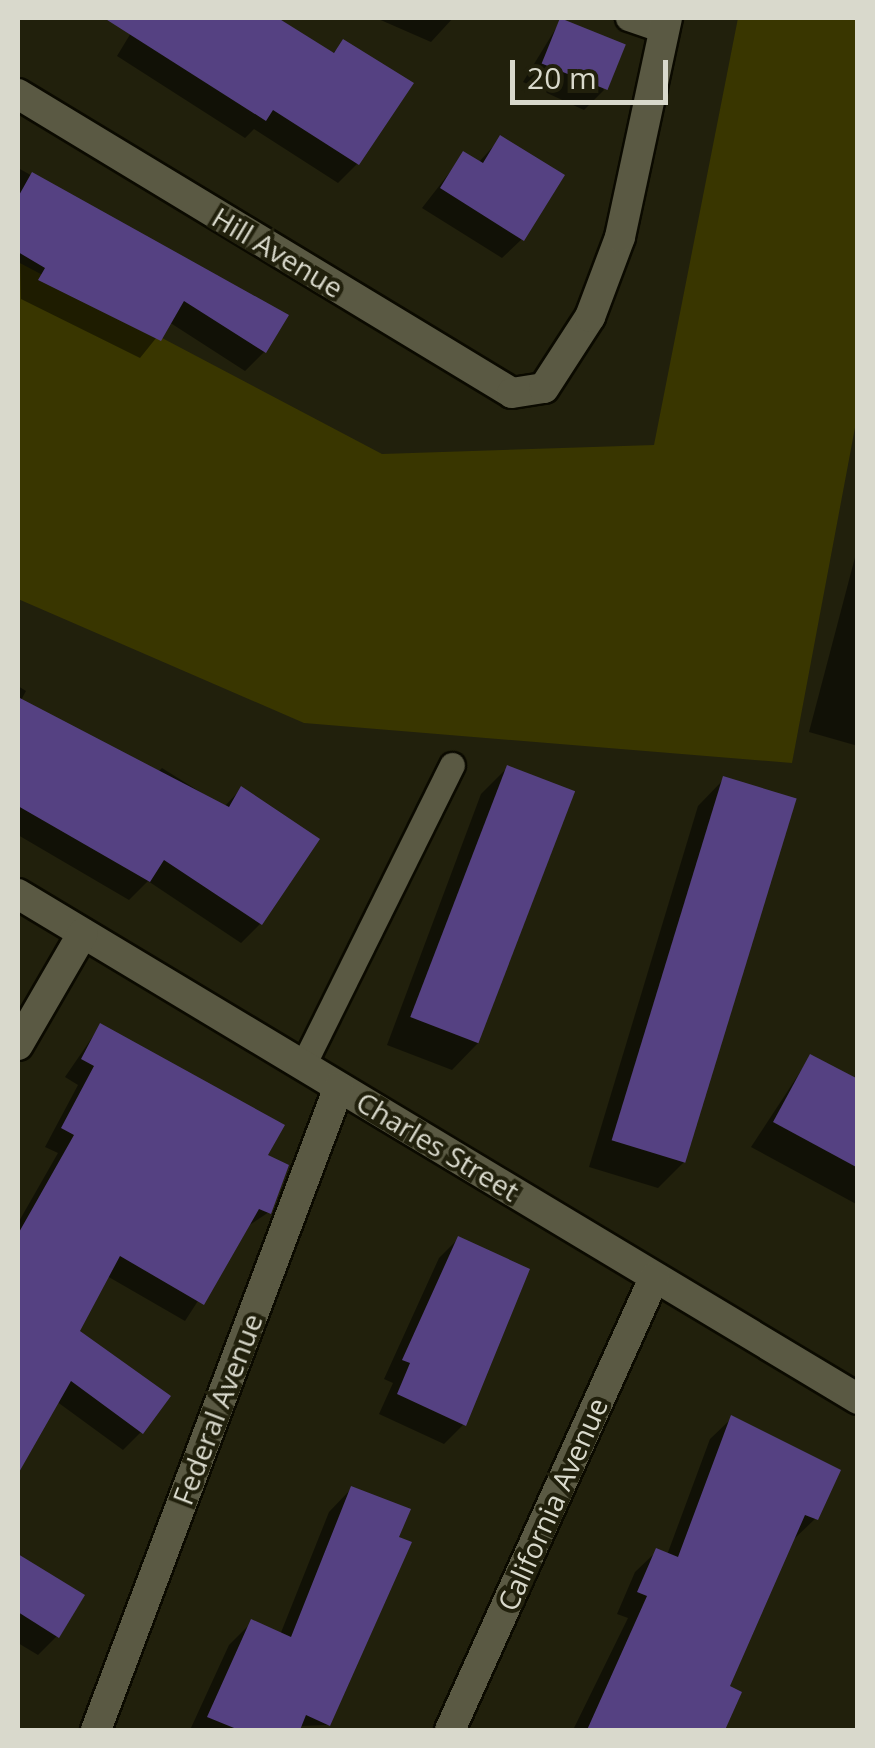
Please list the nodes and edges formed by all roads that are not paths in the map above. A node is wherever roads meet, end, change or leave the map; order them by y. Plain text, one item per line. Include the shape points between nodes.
1 (628, 18) edge
2 (666, 24) edge
3 (18, 94) edge
4 (452, 765) dead end
5 (18, 894) edge
6 (83, 933) junction
7 (18, 1045) edge
8 (303, 1064) junction
9 (339, 1087) junction
10 (654, 1277) junction
11 (858, 1399) edge
12 (96, 1730) edge
13 (450, 1730) edge

1 - 2 lane
2 - 3 street, Hill Avenue via 620,237 590,317 544,388 512,393
4 - 8 lane
5 - 6 street, Charles Street
6 - 7 street
6 - 8 street, Charles Street
8 - 9 street, Charles Street
9 - 10 street, Charles Street
9 - 12 street, Federal Avenue
10 - 11 street, Charles Street
10 - 13 street, California Avenue

